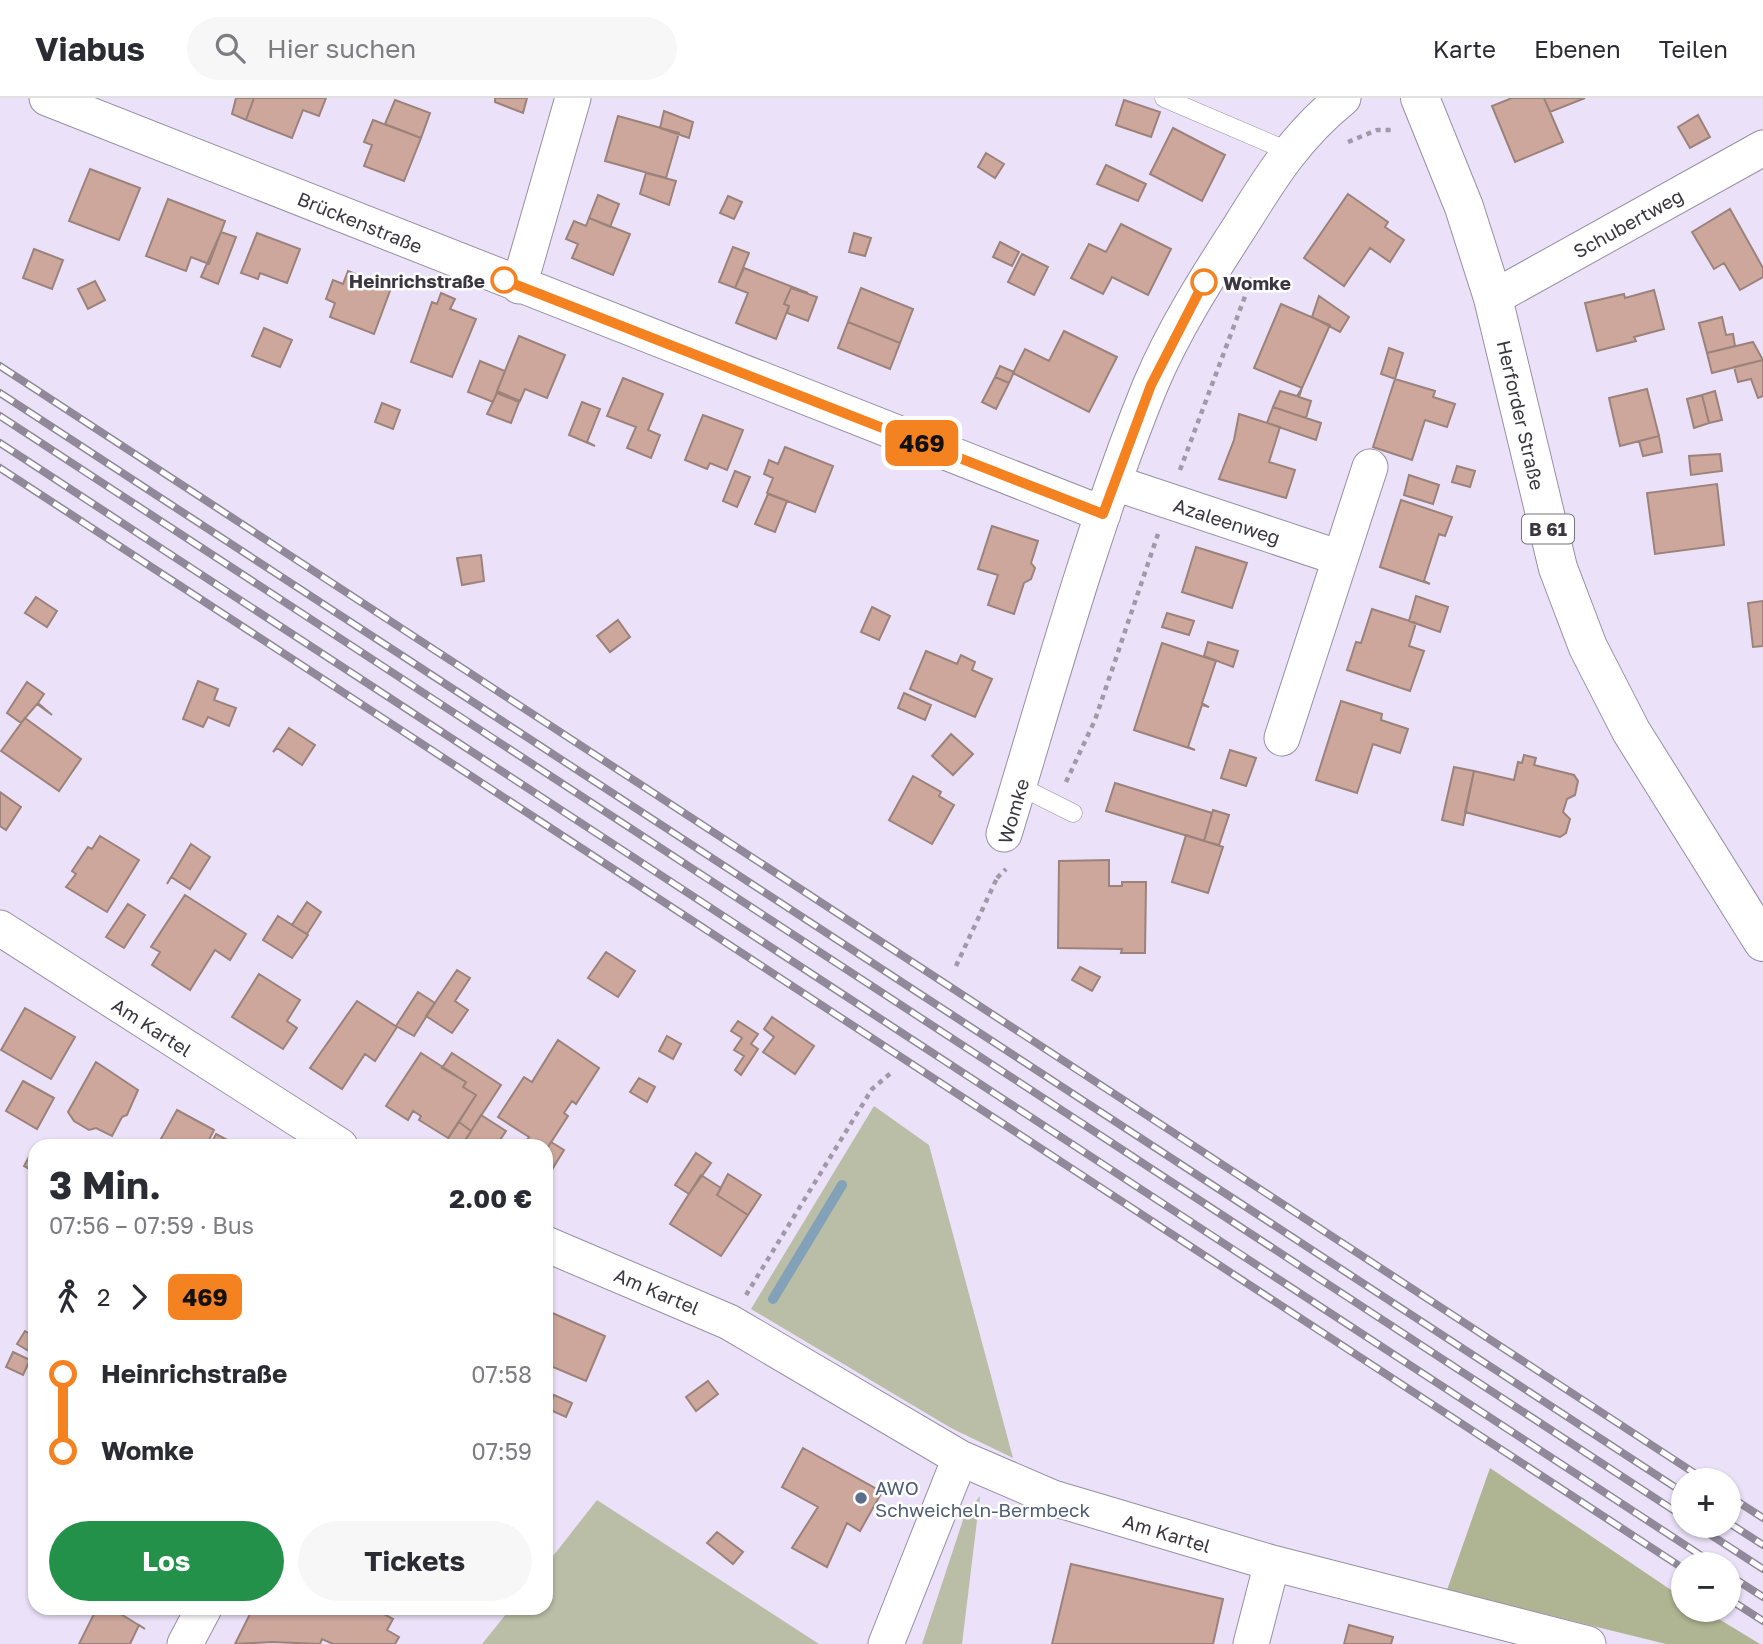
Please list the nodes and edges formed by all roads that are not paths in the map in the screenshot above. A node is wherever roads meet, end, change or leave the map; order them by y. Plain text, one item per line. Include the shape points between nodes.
1 (47, 98) edge
2 (573, 98) edge
3 (1164, 98) edge
4 (1343, 98) edge
5 (1420, 98) edge
6 (1763, 148) edge
7 (1288, 151) junction
8 (519, 286) junction
9 (1493, 298) junction
10 (1370, 467) dead end
11 (1109, 499) junction
12 (1340, 558) junction
13 (1282, 738) dead end
14 (1019, 786) junction
15 (1073, 813) dead end
16 (1004, 834) road end
17 (0, 928) edge
18 (1763, 942) edge
19 (329, 1139) edge
20 (553, 1247) edge
21 (960, 1458) junction
22 (1272, 1563) junction
23 (200, 1615) edge
24 (186, 1644) edge
25 (886, 1644) edge
26 (1251, 1644) edge
27 (1588, 1644) edge

1 - 8 street, Brückenstraße
2 - 8 street
3 - 7 lane
4 - 7 street, Womke
5 - 9 main road, Herforder Straße / B 61 via 1464,207
6 - 9 street, Schubertweg
7 - 11 street, Womke via 1204,282 1168,349
8 - 11 street, Brückenstraße
9 - 18 main road, Herforder Straße / B 61 via 1558,568 1588,647 1631,731
10 - 12 street
11 - 12 street, Azaleenweg
11 - 14 street, Womke
12 - 13 street
14 - 15 lane
14 - 16 street, Womke
17 - 19 street, Am Kartel
20 - 21 street, Am Kartel via 729,1322
21 - 22 street, Am Kartel via 1053,1498
21 - 25 street
22 - 26 street
22 - 27 street, Am Kartel
23 - 24 street

